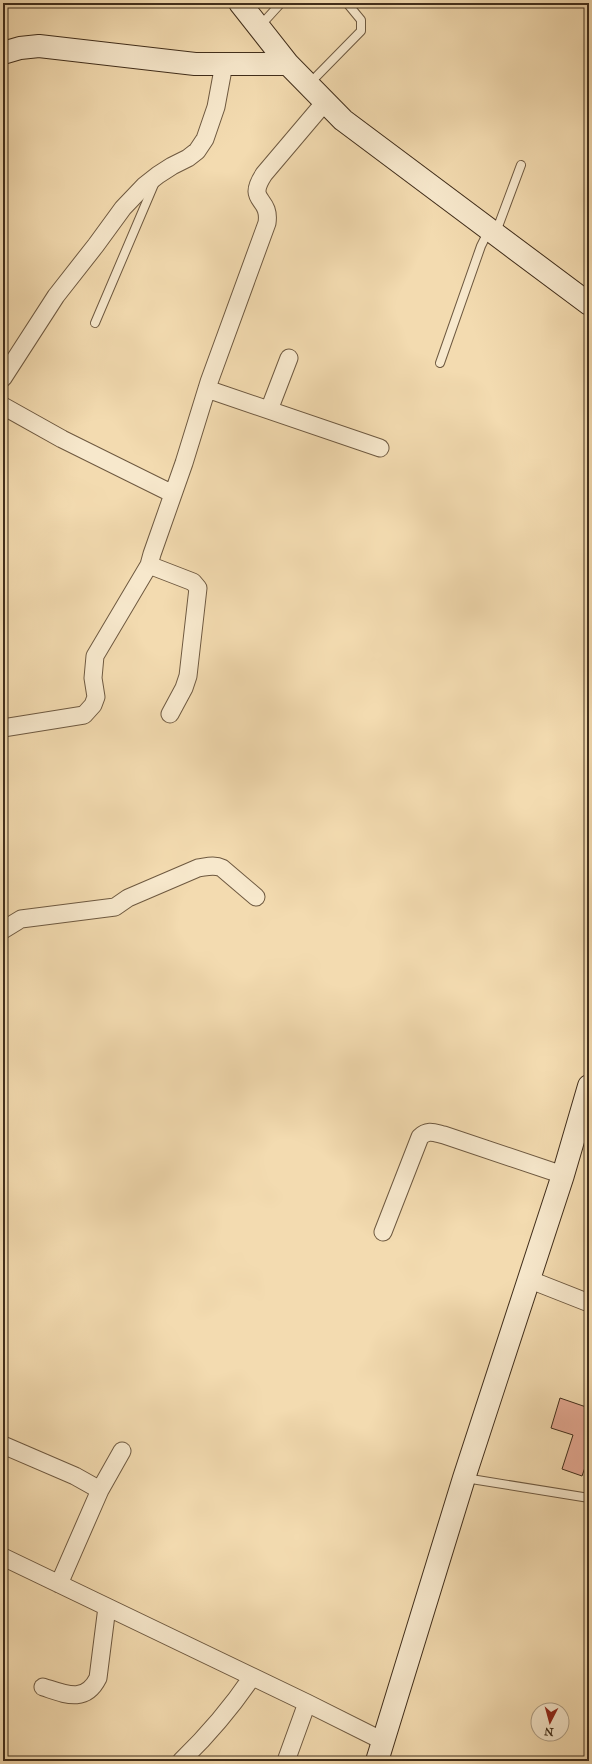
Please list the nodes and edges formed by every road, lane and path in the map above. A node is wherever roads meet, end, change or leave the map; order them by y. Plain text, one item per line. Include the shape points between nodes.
1 (240, 3) edge
2 (281, 3) edge
3 (346, 3) edge
4 (259, 27) junction
5 (3, 53) edge
6 (224, 64) junction
7 (288, 64) junction
8 (308, 85) junction
9 (325, 102) junction
10 (522, 165) dead end
11 (158, 175) junction
12 (492, 232) junction
13 (589, 304) edge
14 (95, 323) dead end
15 (289, 358) dead end
16 (440, 363) dead end
17 (3, 378) edge
18 (207, 389) junction
19 (3, 406) edge
20 (269, 410) junction
21 (380, 448) dead end
22 (173, 494) junction
23 (149, 565) junction
24 (170, 714) dead end
25 (3, 728) edge
26 (256, 897) dead end
27 (3, 930) edge
28 (589, 1086) edge
29 (563, 1175) junction
30 (383, 1232) dead end
31 (528, 1279) junction
32 (589, 1302) edge
33 (3, 1445) edge
34 (122, 1451) dead end
35 (464, 1478) junction
36 (100, 1490) junction
37 (589, 1498) edge
38 (3, 1557) edge
39 (59, 1584) junction
40 (107, 1607) junction
41 (252, 1677) junction
42 (43, 1687) dead end
43 (307, 1703) junction
44 (380, 1751) edge
45 (181, 1761) edge
46 (286, 1761) edge

1 - 4 street
2 - 4 lane
3 - 8 lane via 361,20 361,31
4 - 7 street
5 - 6 street via 39,46 195,64
6 - 7 street
6 - 11 street via 216,107 205,139 197,151 188,158
7 - 8 street
8 - 9 street
9 - 12 street via 343,120
9 - 18 street via 257,184 257,196 268,214 267,223
10 - 12 lane
11 - 14 lane
11 - 17 street via 123,208 56,296
12 - 13 street
12 - 16 lane via 482,246
15 - 20 street
18 - 20 street
18 - 22 street
19 - 22 street via 62,439
20 - 21 street
22 - 23 street
23 - 24 street via 193,582 198,588 188,676
23 - 25 street via 95,656 93,678 96,697 89,711 84,715
26 - 27 street via 222,868 207,866 128,898 115,907 21,919
28 - 29 street
29 - 30 street via 444,1135 425,1133 420,1137
29 - 31 street
31 - 32 street
31 - 35 street
33 - 36 street via 75,1476
34 - 36 street
35 - 37 lane
35 - 44 street
36 - 39 street
38 - 39 street
39 - 40 street
40 - 41 street
40 - 42 street via 98,1678 94,1686 88,1692 71,1696
41 - 43 street
41 - 45 street via 210,1732
43 - 44 street
43 - 46 street

